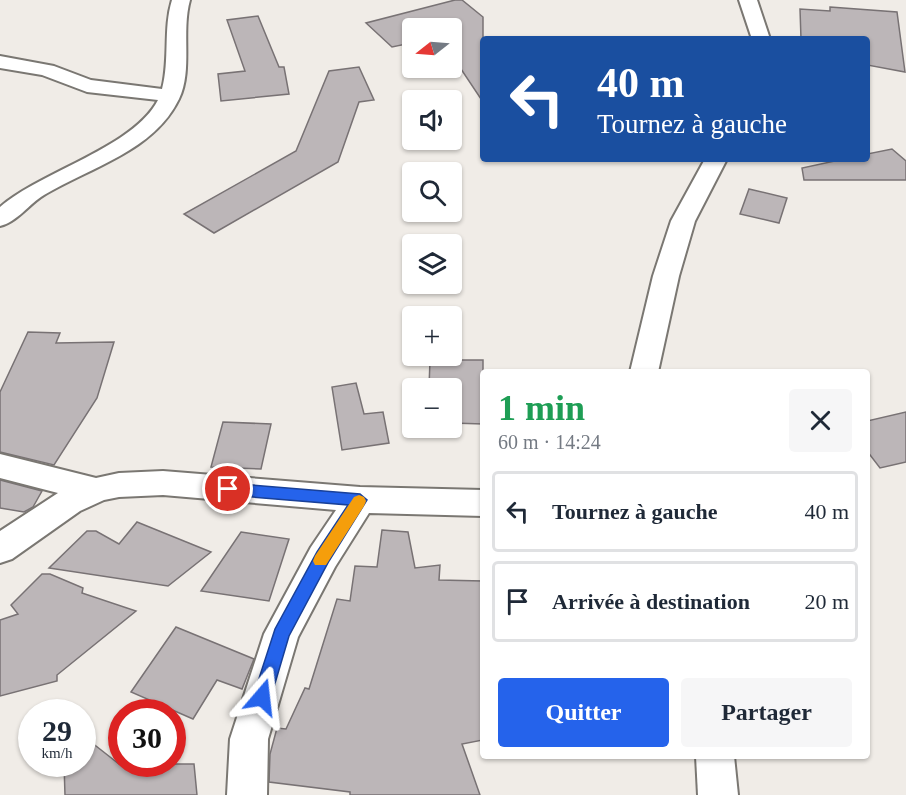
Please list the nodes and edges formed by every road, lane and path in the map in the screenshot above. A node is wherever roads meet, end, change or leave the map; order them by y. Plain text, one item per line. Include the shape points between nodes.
1 (182, 0) edge
2 (748, 0) edge
3 (759, 36) edge
4 (0, 62) edge
5 (171, 96) junction
6 (714, 162) edge
7 (0, 219) edge
8 (645, 369) edge
9 (0, 466) edge
10 (95, 490) junction
11 (360, 500) junction
12 (480, 503) edge
13 (0, 549) edge
14 (715, 759) edge
15 (247, 795) edge
16 (718, 795) edge

1 - 5 street via 176,15 177,69
2 - 3 street
4 - 5 street via 47,70 87,86
5 - 7 street via 162,112 124,143 38,188
6 - 8 street via 683,221
9 - 10 street
10 - 11 street via 163,483
10 - 13 street via 58,508
11 - 12 street
11 - 15 street via 281,634 249,739
14 - 16 street

